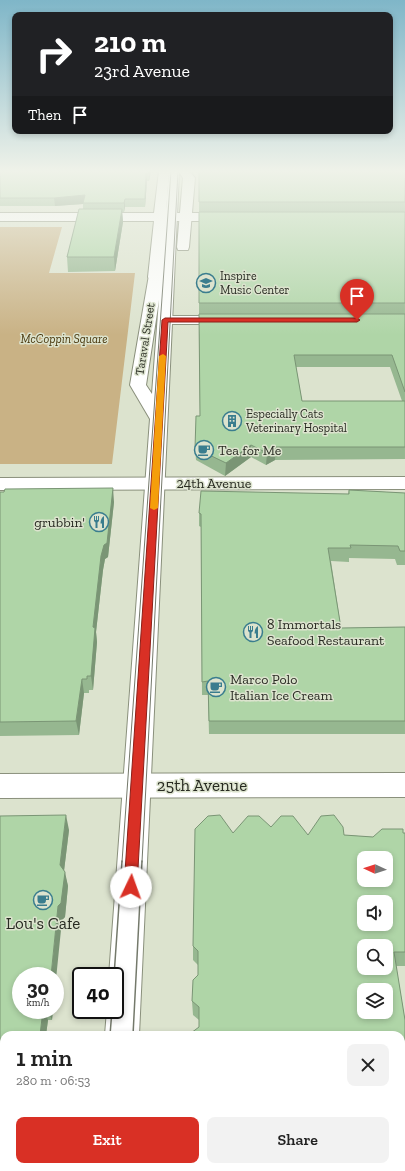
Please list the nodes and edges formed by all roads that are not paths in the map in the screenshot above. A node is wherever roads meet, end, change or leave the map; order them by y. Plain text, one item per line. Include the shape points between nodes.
1 (165, 226) edge
2 (167, 226) edge
3 (186, 226) edge
4 (162, 275) junction
5 (165, 320) junction
6 (246, 320) edge
7 (159, 419) junction
8 (155, 483) junction
9 (405, 483) edge
10 (0, 484) edge
11 (405, 785) edge
12 (0, 786) edge
13 (137, 786) junction
14 (122, 1031) edge

1 - 4 street, Taraval Street
2 - 4 street, Taraval Street via 170,254
3 - 4 street, Taraval Street via 184,246
4 - 5 street, Taraval Street
4 - 7 street, Taraval Street via 138,385
5 - 6 street
5 - 7 street, Taraval Street
7 - 8 street, Taraval Street
8 - 9 street, 24th Avenue
8 - 10 street, 24th Avenue
8 - 13 street, Taraval Street
11 - 13 street, 25th Avenue
12 - 13 street, 25th Avenue
13 - 14 street, Taraval Street

